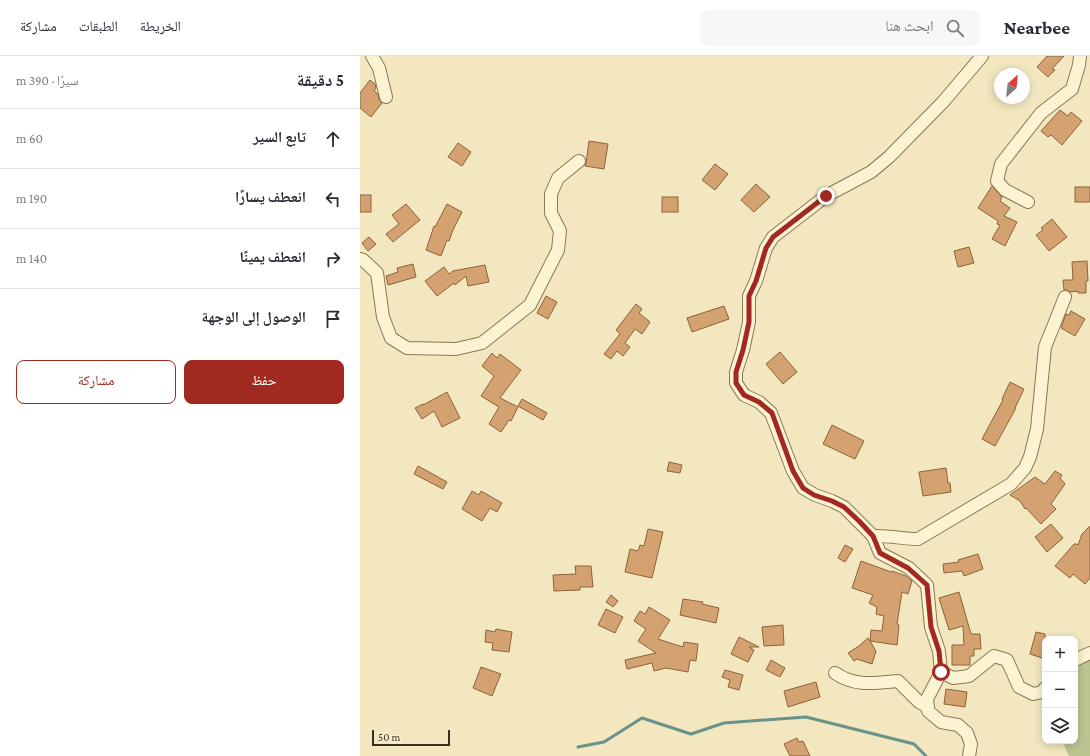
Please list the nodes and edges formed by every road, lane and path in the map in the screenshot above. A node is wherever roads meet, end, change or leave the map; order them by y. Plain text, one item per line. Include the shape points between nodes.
1 (372, 56) edge
2 (982, 56) edge
3 (1080, 56) edge
4 (386, 97) dead end
5 (579, 161) dead end
6 (1028, 202) dead end
7 (360, 259) edge
8 (1065, 297) dead end
9 (873, 536) junction
10 (1090, 653) edge
11 (1078, 659) edge
12 (941, 672) junction
13 (835, 673) dead end
14 (1042, 692) edge
15 (928, 707) junction
16 (969, 756) edge

1 - 4 street via 380,68
2 - 9 street via 943,102 889,157 871,172 826,196 773,237 766,248 749,296 749,322 736,372 736,383 744,395 759,402 772,413 793,471 803,488 844,507
3 - 6 street via 1072,89 1041,113 1001,164 997,182 1005,190
5 - 7 street via 558,178 551,194 551,213 560,231 558,250 530,305 482,343 456,349 407,348 391,338 383,318 377,273
8 - 9 street via 1045,347 1037,429 1025,468 1011,484 918,540
9 - 12 street via 880,553 908,568 927,585 931,627 939,651
10 - 11 street
12 - 14 street via 953,678 969,676 994,656 1007,660 1019,687 1033,694
12 - 15 street via 927,699
13 - 15 street via 842,678 862,683 898,681 919,702
15 - 16 street via 928,711 941,722 958,725 968,733 971,744

